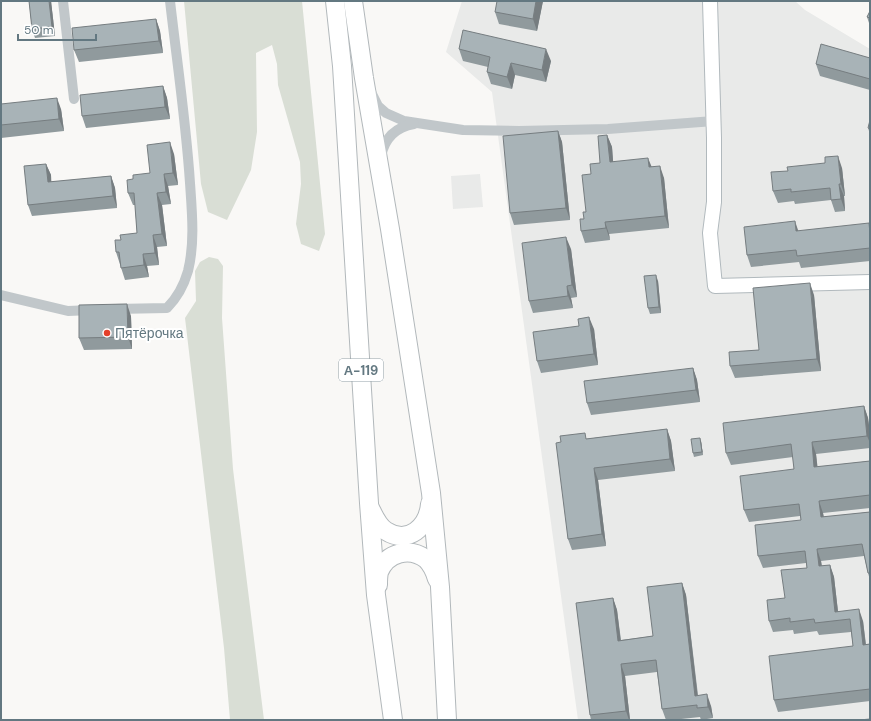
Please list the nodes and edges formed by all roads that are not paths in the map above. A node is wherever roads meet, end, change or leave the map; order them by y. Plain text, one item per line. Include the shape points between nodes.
1 (63, 1) edge
2 (170, 1) edge
3 (335, 1) edge
4 (353, 1) edge
5 (710, 1) edge
6 (364, 78) junction
7 (74, 99) dead end
8 (714, 121) junction
9 (416, 124) junction
10 (380, 167) junction
11 (870, 282) edge
12 (1, 295) edge
13 (431, 493) junction
14 (369, 503) junction
15 (440, 587) junction
16 (376, 595) junction
17 (393, 720) edge
18 (447, 720) edge

1 - 7 street
2 - 12 street via 187,142 192,216 188,271 173,302 167,308 68,311
3 - 14 highway, А-119 via 342,66
4 - 6 highway
5 - 8 street
6 - 9 street via 378,106 394,117
6 - 10 highway
8 - 9 street via 608,129 520,131 463,130
8 - 11 street via 714,202 710,233 715,286
9 - 10 street via 405,125 390,135 383,149
10 - 13 highway
13 - 14 highway via 426,521 409,535 397,536 385,531 376,520
13 - 15 highway
14 - 16 highway, А-119
15 - 16 highway via 435,572 427,560 414,553 401,552 388,559 379,572
15 - 18 highway
16 - 17 highway, А-119

